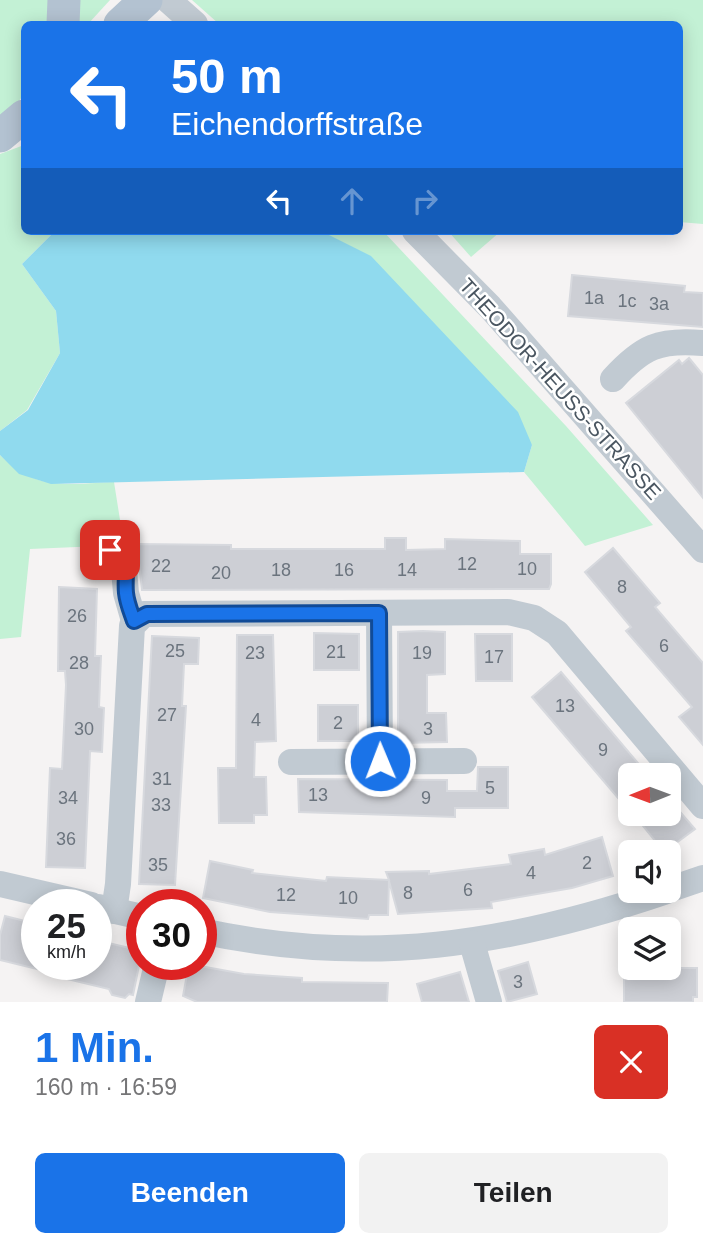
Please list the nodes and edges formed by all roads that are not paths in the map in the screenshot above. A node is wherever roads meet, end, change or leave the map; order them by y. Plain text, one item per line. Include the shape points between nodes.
1 (64, 0) edge
2 (146, 0) edge
3 (168, 0) edge
4 (63, 21) edge
5 (123, 21) edge
6 (192, 21) edge
7 (419, 235) edge
8 (703, 343) edge
9 (613, 379) dead end
10 (101, 550) dead end
11 (703, 550) edge
12 (379, 613) junction
13 (134, 621) junction
14 (380, 761) junction
15 (464, 761) dead end
16 (291, 762) dead end
17 (703, 806) edge
18 (703, 878) edge
19 (0, 884) edge
20 (681, 886) edge
21 (22, 889) edge
22 (112, 892) edge
23 (627, 903) edge
24 (217, 934) edge
25 (472, 943) junction
26 (153, 980) edge
27 (148, 1002) edge
28 (489, 1002) edge

1 - 4 main road
2 - 5 main road
3 - 6 street
7 - 11 street, THEODOR-HEUSS-STRASSE via 508,327
8 - 9 street via 672,342 636,354
10 - 13 street via 116,552 125,561 126,593
12 - 13 street via 147,614
12 - 14 street
12 - 17 street via 508,612 546,625
13 - 22 street via 118,884
14 - 15 street
14 - 16 street
18 - 20 street
19 - 21 street
23 - 25 street
24 - 25 street via 263,943 352,949
25 - 28 street
26 - 27 street

